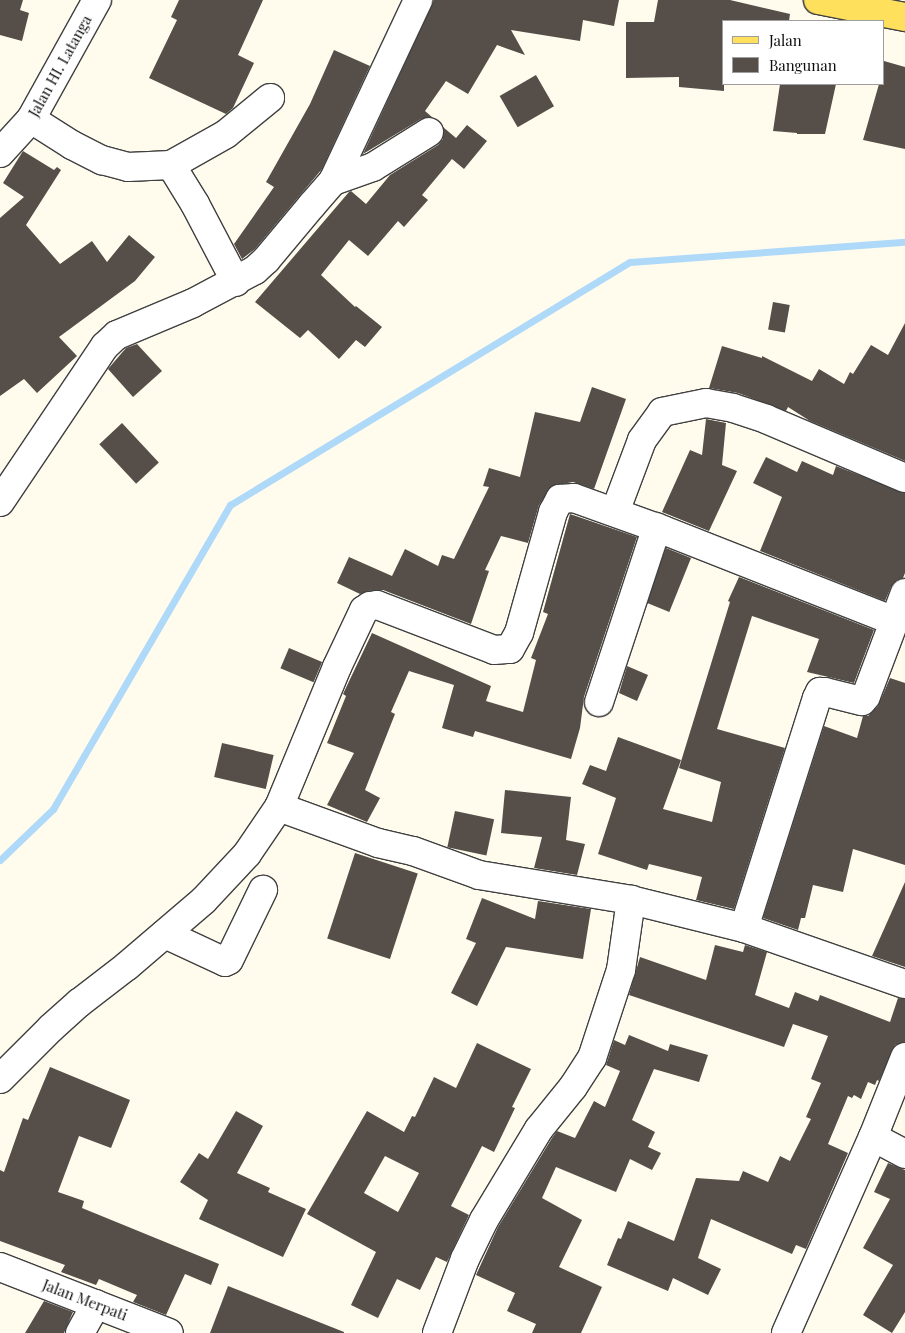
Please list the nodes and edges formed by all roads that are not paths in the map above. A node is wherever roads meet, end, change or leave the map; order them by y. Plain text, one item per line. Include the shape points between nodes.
1 (97, 0) edge
2 (418, 0) edge
3 (818, 0) edge
4 (905, 17) edge
5 (270, 98) dead end
6 (31, 119) junction
7 (429, 132) dead end
8 (0, 153) edge
9 (171, 166) junction
10 (333, 180) junction
11 (236, 282) junction
12 (905, 478) edge
13 (0, 502) edge
14 (615, 512) junction
15 (657, 528) junction
16 (905, 594) edge
17 (894, 621) junction
18 (599, 702) dead end
19 (279, 807) junction
20 (263, 890) dead end
21 (631, 900) junction
22 (744, 928) junction
23 (166, 934) junction
24 (905, 984) edge
25 (905, 1057) edge
26 (0, 1079) edge
27 (873, 1137) junction
28 (905, 1154) edge
29 (0, 1267) edge
30 (96, 1304) junction
31 (80, 1333) edge
32 (170, 1333) edge
33 (437, 1333) edge
34 (786, 1333) edge

1 - 6 street, Jalan HI. Latanga
2 - 10 street
3 - 4 main road
5 - 9 street via 226,134
6 - 8 street, Jalan HI. Latanga
6 - 9 street via 102,160 128,167
7 - 10 street via 373,167
9 - 11 street
10 - 11 street via 266,260
11 - 13 street via 117,335 104,346
12 - 14 street via 766,419 706,403 662,412 642,440
14 - 15 street
14 - 19 street via 574,498 560,499 553,512 519,634 510,649 494,650 377,605 364,610
15 - 17 street
15 - 18 street
16 - 17 street
17 - 22 street via 862,701 820,692
19 - 21 street via 478,875
19 - 23 street via 247,854 204,900
20 - 23 street via 229,960 225,962
21 - 22 street
21 - 33 street via 621,970 592,1058 539,1129 484,1220
22 - 24 street
23 - 26 street via 72,1009
25 - 27 street
27 - 28 street
27 - 34 street
29 - 30 street, Jalan Merpati
30 - 31 street
30 - 32 street, Jalan Merpati

